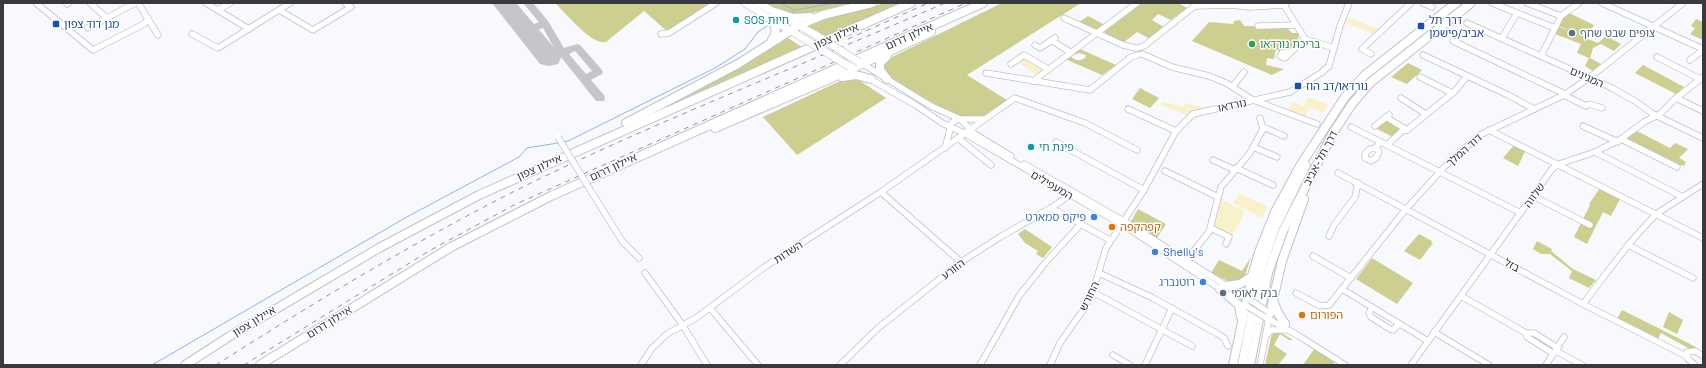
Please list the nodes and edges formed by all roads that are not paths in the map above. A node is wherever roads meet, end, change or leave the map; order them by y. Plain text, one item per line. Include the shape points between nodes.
1 (36, 3) edge
2 (90, 3) edge
3 (136, 3) edge
4 (206, 3) edge
5 (230, 3) edge
6 (290, 3) edge
7 (345, 3) edge
8 (716, 3) edge
9 (745, 3) edge
10 (758, 3) edge
11 (872, 3) edge
12 (911, 3) edge
13 (984, 3) edge
14 (989, 3) edge
15 (1137, 3) edge
16 (1348, 3) edge
17 (1411, 3) edge
18 (1423, 3) edge
19 (1456, 3) edge
20 (1471, 3) edge
21 (1492, 3) edge
22 (1527, 3) edge
23 (1579, 3) edge
24 (1602, 3) edge
25 (1682, 3) edge
26 (1197, 4) edge
27 (1285, 4) edge
28 (1432, 7) dead end
29 (218, 10) junction
30 (279, 10) junction
31 (775, 12) junction
32 (1517, 13) junction
33 (823, 15) junction
34 (1561, 16) junction
35 (107, 18) junction
36 (770, 18) junction
37 (1064, 18) dead end
38 (148, 19) junction
39 (1468, 23) dead end
40 (799, 25) junction
41 (1296, 25) junction
42 (1258, 26) dead end
43 (1653, 26) junction
44 (88, 28) dead end
45 (1554, 28) junction
46 (249, 29) junction
47 (790, 30) junction
48 (1098, 33) junction
49 (192, 34) dead end
50 (661, 34) dead end
51 (158, 35) dead end
52 (1502, 38) junction
53 (1305, 39) junction
54 (1453, 41) dead end
55 (770, 42) junction
56 (1035, 45) dead end
57 (901, 47) junction
58 (1334, 48) junction
59 (1703, 50) edge
60 (1134, 51) junction
61 (1142, 51) junction
62 (1070, 52) junction
63 (1291, 52) dead end
64 (1370, 54) dead end
65 (1423, 55) dead end
66 (1541, 56) junction
67 (1657, 57) dead end
68 (1690, 60) dead end
69 (861, 63) junction
70 (1011, 64) dead end
71 (851, 68) junction
72 (1048, 69) junction
73 (1244, 72) dead end
74 (986, 73) dead end
75 (1467, 76) junction
76 (1420, 77) dead end
77 (1589, 78) junction
78 (1702, 78) edge
79 (871, 79) junction
80 (887, 79) junction
81 (827, 80) junction
82 (1033, 81) junction
83 (1233, 86) junction
84 (1452, 93) junction
85 (1564, 94) junction
86 (1401, 98) dead end
87 (1676, 98) junction
88 (1254, 100) junction
89 (1602, 108) dead end
90 (1128, 109) dead end
91 (1534, 109) junction
92 (1703, 111) edge
93 (1426, 114) junction
94 (1658, 116) junction
95 (1260, 118) dead end
96 (960, 119) junction
97 (985, 119) junction
98 (1499, 125) junction
99 (1320, 126) junction
100 (1374, 126) dead end
101 (1583, 126) dead end
102 (950, 127) junction
103 (1263, 127) junction
104 (1351, 127) dead end
105 (970, 128) junction
106 (1407, 130) junction
107 (1490, 130) junction
108 (1176, 131) junction
109 (964, 133) junction
110 (1333, 133) junction
111 (1503, 135) junction
112 (1284, 136) dead end
113 (558, 137) dead end
114 (958, 138) junction
115 (1703, 138) edge
116 (1619, 140) junction
117 (1056, 142) dead end
118 (1380, 142) junction
119 (1387, 145) junction
120 (1253, 146) junction
121 (945, 148) junction
122 (1376, 148) dead end
123 (1137, 150) dead end
124 (1595, 152) junction
125 (637, 156) junction
126 (1277, 157) dead end
127 (1213, 160) dead end
128 (552, 161) junction
129 (1558, 164) junction
130 (991, 165) dead end
131 (1677, 167) dead end
132 (1236, 169) junction
133 (1165, 171) dead end
134 (1440, 172) junction
135 (1338, 173) dead end
136 (1358, 183) junction
137 (1703, 184) edge
138 (1273, 185) dead end
139 (1144, 190) junction
140 (881, 192) junction
141 (1070, 195) junction
142 (1079, 195) junction
143 (1533, 196) junction
144 (1218, 197) junction
145 (1683, 197) junction
146 (1051, 208) junction
147 (1406, 210) junction
148 (1521, 213) junction
149 (1656, 214) junction
150 (1123, 223) junction
151 (1080, 224) junction
152 (1590, 226) dead end
153 (1211, 228) junction
154 (1329, 236) dead end
155 (1703, 238) edge
156 (1110, 240) junction
157 (1226, 244) dead end
158 (1628, 246) junction
159 (1492, 254) junction
160 (1313, 256) dead end
161 (640, 258) dead end
162 (961, 262) junction
163 (1183, 262) junction
164 (645, 273) dead end
165 (1099, 273) junction
166 (1252, 276) junction
167 (1350, 278) junction
168 (1693, 278) dead end
169 (1223, 287) junction
170 (1342, 289) junction
171 (1093, 292) junction
172 (1296, 293) dead end
173 (1461, 296) junction
174 (1273, 299) junction
175 (1248, 303) junction
176 (1583, 304) junction
177 (1372, 307) junction
178 (710, 308) junction
179 (1172, 308) junction
180 (1268, 315) junction
181 (1242, 323) junction
182 (682, 324) junction
183 (1399, 324) junction
184 (1286, 327) junction
185 (1162, 330) junction
186 (1434, 332) junction
187 (230, 336) junction
188 (1266, 336) junction
189 (1564, 337) dead end
190 (1428, 341) junction
191 (1192, 346) dead end
192 (1228, 346) dead end
193 (1556, 351) junction
194 (1702, 354) edge
195 (1113, 355) dead end
196 (1686, 356) junction
197 (1692, 364) edge
198 (178, 365) edge
199 (185, 365) edge
200 (260, 365) edge
201 (641, 365) edge
202 (707, 365) edge
203 (758, 365) edge
204 (840, 365) edge
205 (980, 365) edge
206 (1050, 365) edge
207 (1130, 365) edge
208 (1145, 365) edge
209 (1233, 365) edge
210 (1242, 365) edge
211 (1250, 365) edge
212 (1260, 365) edge
213 (1345, 365) edge
214 (1411, 365) edge
215 (1488, 365) edge
216 (1546, 365) edge
217 (1582, 365) edge

1 - 38 street via 93,50 141,26
2 - 35 street
3 - 35 street
3 - 38 street
4 - 29 street
5 - 29 street
6 - 30 street
7 - 30 street via 351,7 313,30
8 - 50 street via 669,33
9 - 36 main road
10 - 31 main road
11 - 33 highway
12 - 128 highway, איילון צפון
13 - 125 highway, איילון דרום
14 - 57 highway
15 - 48 street
16 - 58 street, נורדאו
17 - 64 street via 1362,49
18 - 28 street
19 - 99 highway via 1365,75
20 - 110 highway, דרך תל-אביב via 1371,82 1352,104
21 - 32 street
22 - 34 street
23 - 34 street
24 - 43 street
25 - 43 street, דוד המלך
26 - 27 street via 1202,7
26 - 61 street
27 - 41 street
29 - 46 street
30 - 46 street
31 - 33 highway via 796,18
31 - 40 main road
32 - 45 street
32 - 52 street
33 - 40 highway
34 - 45 street
35 - 44 street
36 - 47 main road
36 - 55 highway via 776,26
37 - 48 street
38 - 51 street
39 - 52 street, המגינים
40 - 47 highway
40 - 69 main road, bridge
41 - 42 street
41 - 53 street
43 - 59 street
43 - 77 street, דוד המלך
45 - 66 street
46 - 49 street via 218,48
47 - 55 highway
47 - 71 main road, bridge
48 - 60 street
48 - 62 street
52 - 66 street, המגינים
53 - 58 street
53 - 63 street
54 - 85 street
55 - 128 highway via 726,71
56 - 62 street via 1040,48 1053,39
57 - 69 highway
57 - 80 highway via 880,63 880,70
58 - 88 street, נורדאו via 1328,66 1321,73 1290,92
59 - 68 street
60 - 61 street
60 - 61 street
60 - 82 street via 1090,90
61 - 83 street via 1172,67 1209,76
62 - 72 street
65 - 75 street
66 - 77 street, המגינים
67 - 78 street
69 - 71 highway
69 - 80 street, המעפילים
70 - 72 street via 1024,55
71 - 79 street, המעפילים
71 - 81 highway
72 - 82 street
73 - 83 street
74 - 82 street
75 - 84 street
75 - 91 street
76 - 84 street
77 - 85 street, דוד המלך
77 - 94 street, המגינים via 1622,92
78 - 87 street
79 - 81 highway via 853,75
79 - 102 street, המעפילים
80 - 96 street, המעפילים via 931,106
81 - 125 highway via 736,120
83 - 88 street
84 - 93 street
85 - 89 street via 1586,106 1589,104
85 - 91 street, דוד המלך
86 - 93 street
87 - 92 street
87 - 94 street
88 - 99 street
88 - 108 street, נורדאו via 1193,114
90 - 108 street
91 - 98 street, דוד המלך
93 - 106 street
94 - 115 street, המגינים
94 - 116 street via 1644,122
95 - 103 street
96 - 97 street
96 - 102 street via 952,122
96 - 105 street, המעפילים
97 - 105 street, השדות
97 - 123 street, השדות via 1016,98 1085,123
98 - 107 street, דוד המלך
98 - 111 street
99 - 166 highway via 1275,212
99 - 210 highway, דרך תל-אביב via 1275,228 1261,268
100 - 106 street via 1387,116
101 - 116 street
102 - 109 street, המעפילים
102 - 121 street
103 - 112 street
103 - 120 street
104 - 118 street
105 - 109 street, השדות
105 - 142 street, המעפילים via 983,140
106 - 119 street via 1402,131
107 - 111 street
107 - 134 street, דוד המלך via 1480,135
108 - 139 street, נורדאו
109 - 114 street, השדות
109 - 141 street, המעפילים
110 - 174 highway via 1288,241
110 - 211 highway, דרך תל-אביב via 1283,231 1268,273
111 - 129 street
113 - 161 street, bridge via 622,241
114 - 121 street, השדות
114 - 130 street
116 - 124 street
116 - 131 street
117 - 139 street
118 - 119 street
118 - 122 street
119 - 134 street
120 - 126 street
120 - 132 street
121 - 140 street, השדות
124 - 129 street
124 - 145 street
125 - 200 highway, איילון דרום via 550,196 451,247
127 - 132 street
128 - 187 highway, איילון צפון via 432,219
129 - 143 street, שלווה
129 - 149 street
132 - 138 street
132 - 144 street via 1221,187
133 - 144 street
134 - 147 street, דוד המלך
134 - 148 street
135 - 136 street, בזל
136 - 147 street, בזל
136 - 154 street via 1355,197
137 - 145 street
139 - 150 street, נורדאו
140 - 162 street
140 - 178 street, השדות via 766,266
141 - 142 street
141 - 146 street, הזורע
141 - 150 street, המעפילים
142 - 150 street, המעפילים
143 - 148 street, שלווה
143 - 152 street
144 - 153 street
145 - 149 street
146 - 151 street
146 - 162 street, הזורע
147 - 159 street, בזל
147 - 167 street, דוד המלך
148 - 159 street, שלווה
149 - 155 street
149 - 158 street
150 - 156 street, החורש
150 - 163 street, המעפילים
151 - 156 street
151 - 205 street via 1019,296
153 - 157 street via 1229,237
153 - 163 street
156 - 165 street, החורש
158 - 168 street
158 - 176 street
159 - 173 street, שלווה
159 - 176 street, בזל
160 - 167 street
162 - 204 street, הזורע via 878,328
163 - 169 street, המעפילים
164 - 182 street
165 - 171 street, החורש
165 - 179 street
166 - 169 highway via 1240,285
166 - 175 highway
167 - 170 street, דוד המלך
169 - 175 street, המעפילים
169 - 181 highway via 1239,305
170 - 172 street, דוד המלך via 1329,305 1323,307
170 - 177 street
171 - 185 street
171 - 206 street, החורש via 1060,343
173 - 186 street, שלווה
173 - 193 street via 1526,333 1534,333
174 - 180 highway
174 - 184 highway
175 - 180 street, המעפילים, bridge
175 - 181 highway
176 - 196 street, בזל
177 - 183 street
177 - 183 street via 1369,313 1371,317 1390,329 1393,330
178 - 182 street, השדות
178 - 203 street
179 - 185 street
179 - 192 street via 1224,338
180 - 184 street, המעפילים
180 - 188 street
181 - 209 highway
182 - 201 street, השדות via 652,348
182 - 202 street
183 - 190 street
184 - 188 street via 1273,330
184 - 213 street, המעפילים
185 - 191 street
185 - 208 street
186 - 190 street, שלווה
186 - 215 street
187 - 198 highway
187 - 199 highway, איילון צפון
188 - 212 street
189 - 193 street
190 - 214 street, שלווה
193 - 216 street
193 - 217 street
194 - 196 street via 1692,351 1687,352
195 - 207 street
196 - 197 street

